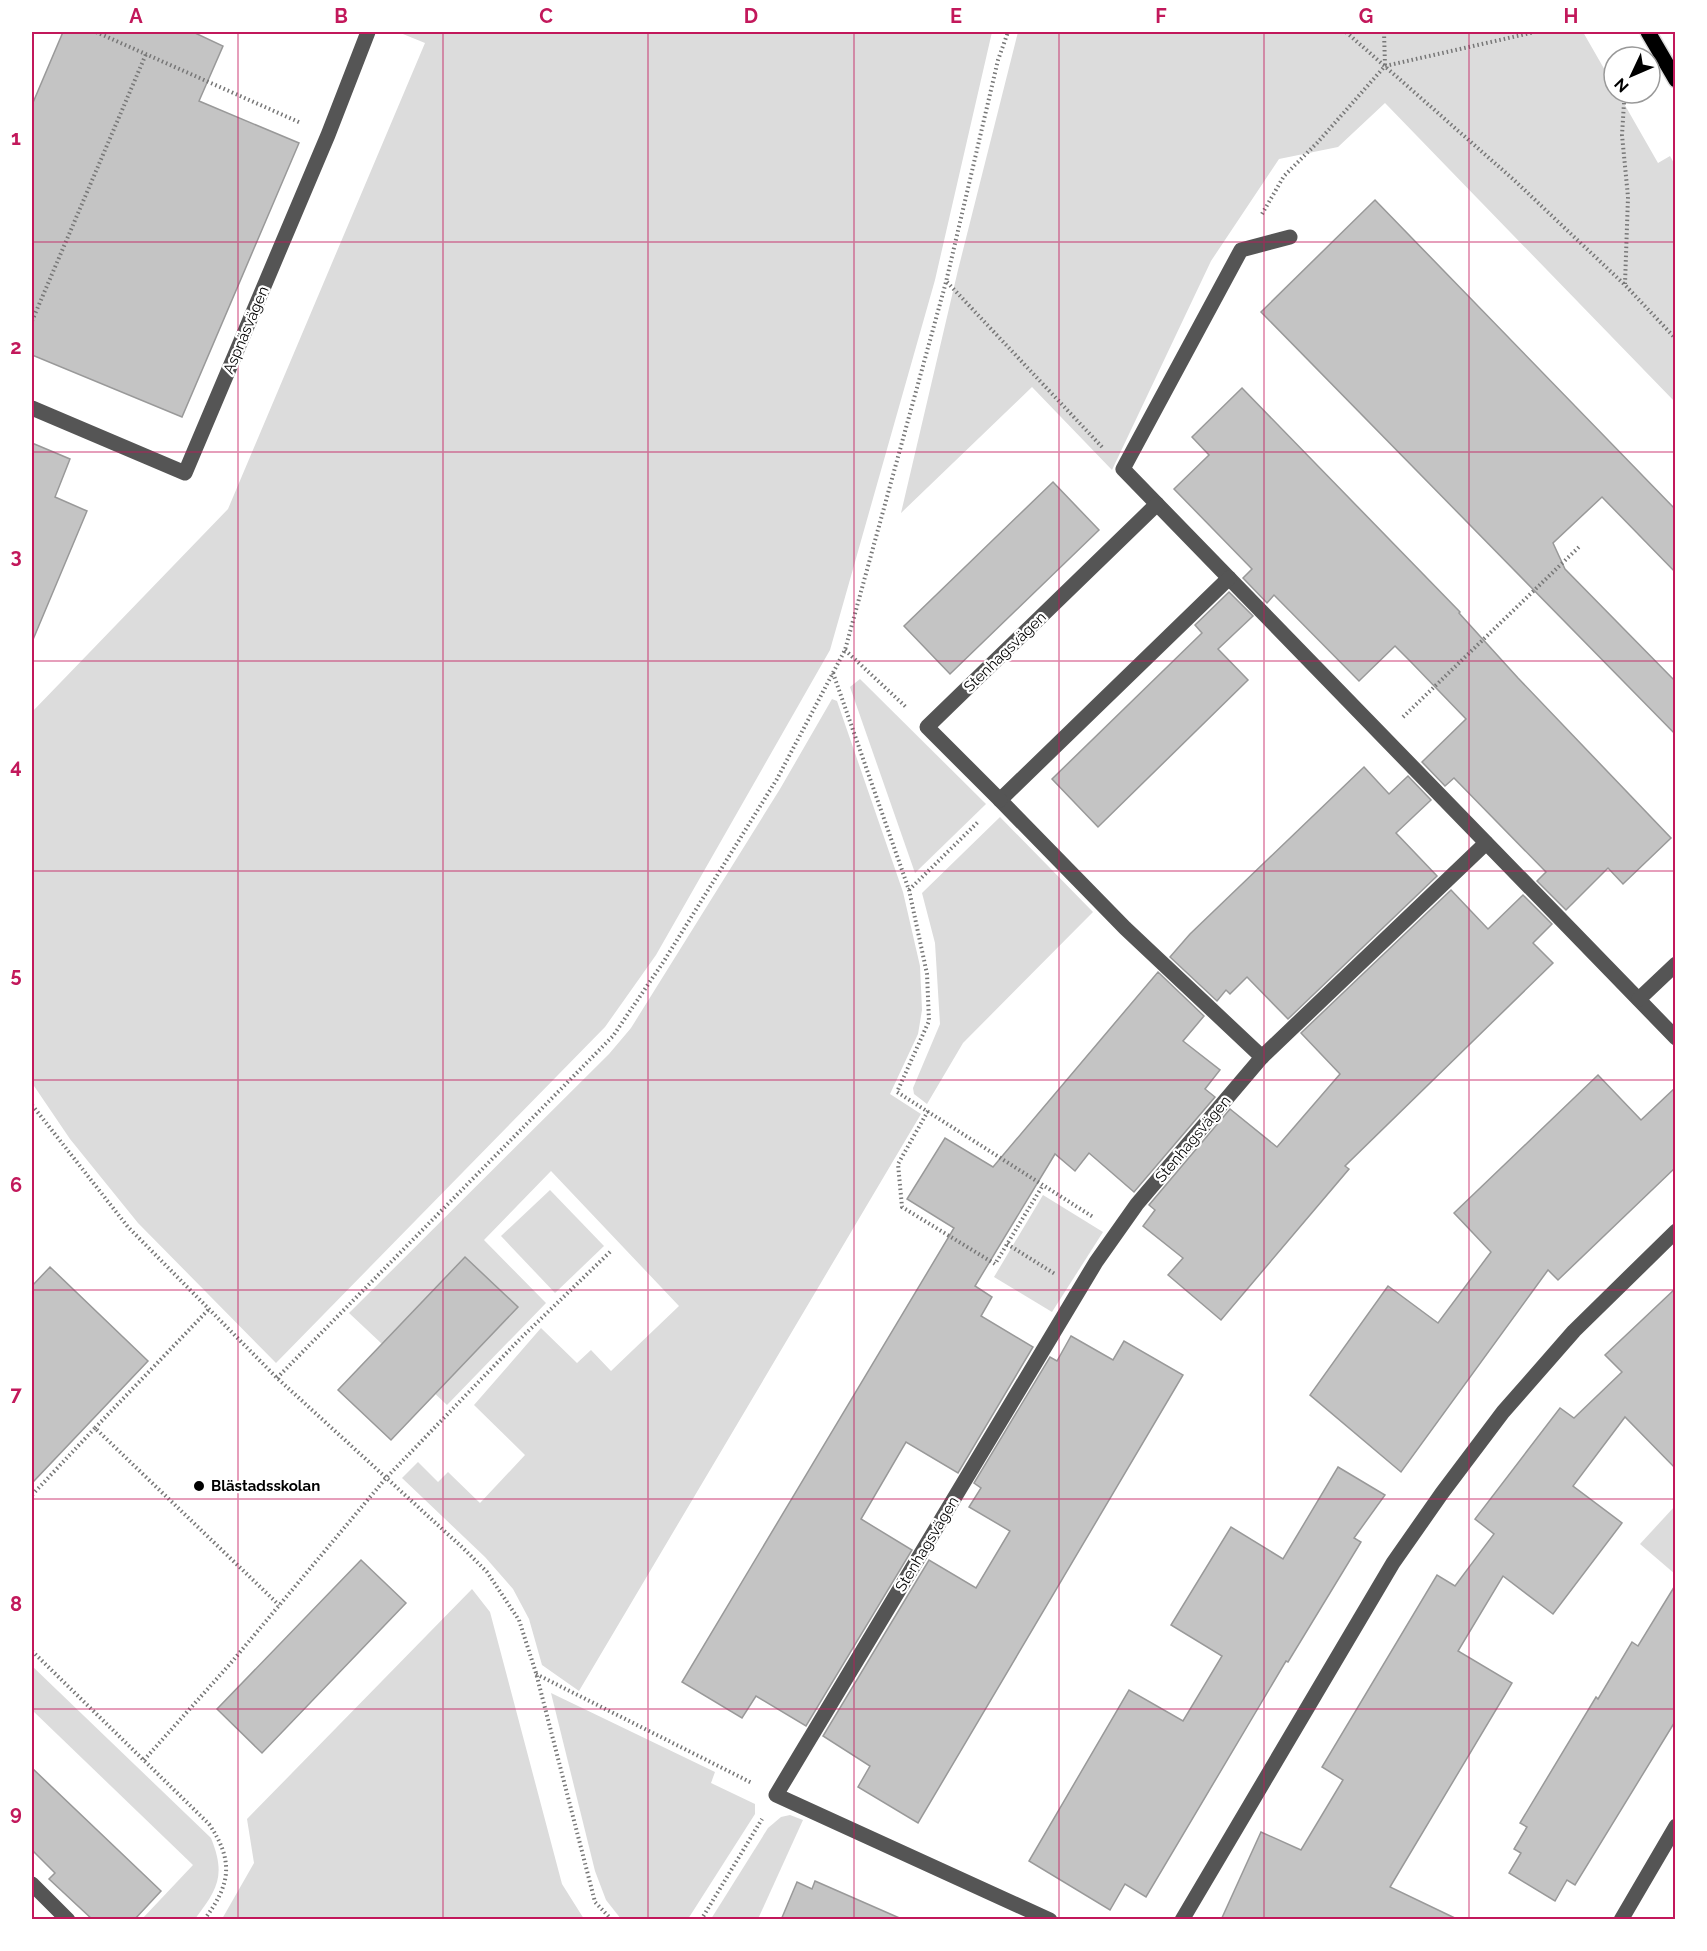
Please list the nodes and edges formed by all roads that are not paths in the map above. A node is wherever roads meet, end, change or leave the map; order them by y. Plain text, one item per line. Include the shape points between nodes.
1 (368, 32) edge
2 (1648, 32) edge
3 (1676, 80) edge
4 (1290, 237) dead end
5 (32, 408) edge
6 (1157, 504) junction
7 (1229, 578) junction
8 (1000, 800) junction
9 (1486, 843) junction
10 (1676, 964) edge
11 (1639, 999) junction
12 (1676, 1038) edge
13 (1262, 1057) junction
14 (1676, 1231) edge
15 (1676, 1826) edge
16 (32, 1884) edge
17 (68, 1920) edge
18 (1050, 1920) edge
19 (1182, 1920) edge
20 (1621, 1920) edge

1 - 5 street, Aspnäsvägen via 185,473
2 - 3 main road
4 - 6 street via 1241,250 1123,469
6 - 7 street
6 - 8 street, Stenhagsvägen via 927,727
7 - 8 street
7 - 9 street
8 - 13 street via 1125,928
9 - 11 street
9 - 13 street, Stenhagsvägen
10 - 11 street
11 - 12 street
13 - 18 street, Stenhagsvägen via 1137,1204 1076,1295 776,1795
14 - 19 street via 1574,1331 1503,1412 1442,1493 1393,1563
15 - 20 street
16 - 17 street

